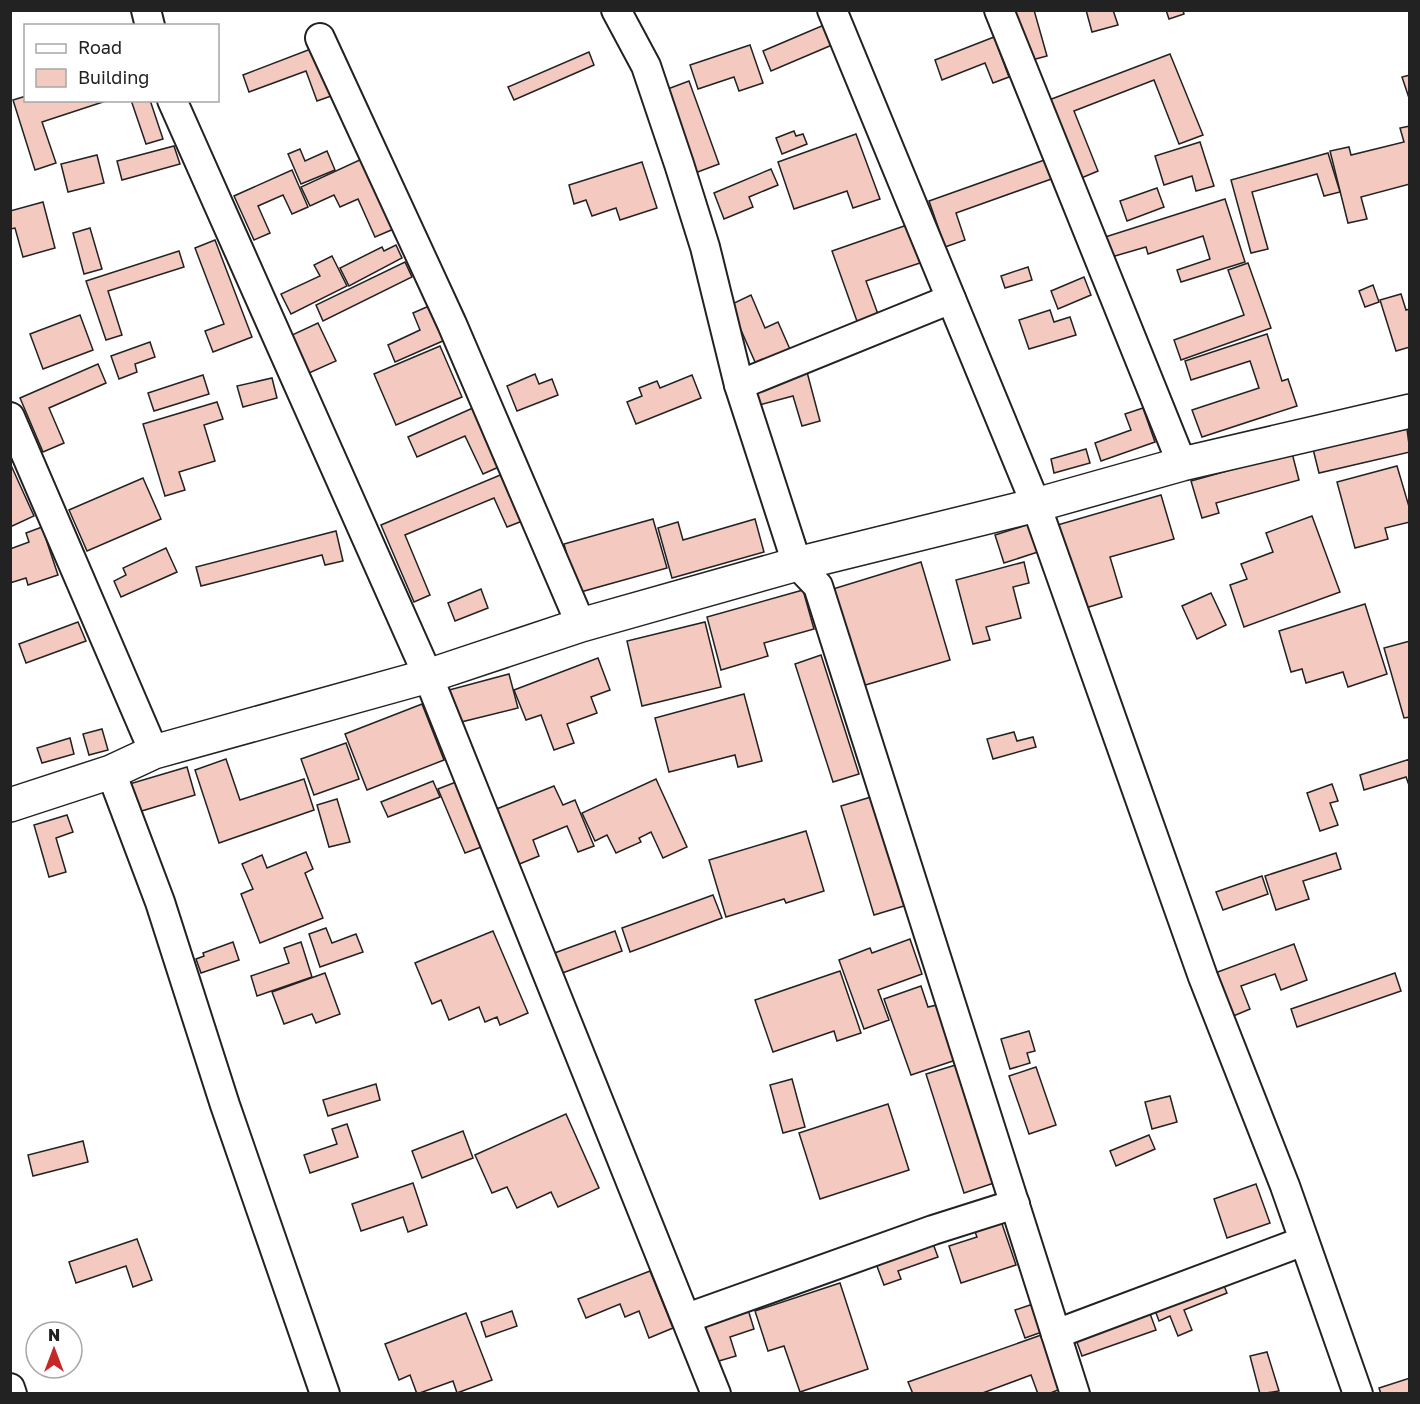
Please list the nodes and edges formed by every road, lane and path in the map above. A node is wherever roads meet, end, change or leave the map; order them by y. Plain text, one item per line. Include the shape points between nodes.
1 (616, 10) edge
2 (832, 10) edge
3 (999, 10) edge
4 (320, 38) dead end
5 (173, 102) edge
6 (951, 299) junction
7 (739, 384) junction
8 (1410, 411) edge
9 (10, 417) edge
10 (1182, 464) junction
11 (1036, 505) junction
12 (797, 564) junction
13 (581, 625) junction
14 (428, 676) junction
15 (154, 752) junction
16 (111, 772) junction
17 (10, 805) edge
18 (1015, 1204) junction
19 (1304, 1241) junction
20 (687, 1318) junction
21 (1056, 1334) junction
22 (10, 1388) edge
23 (12, 1394) edge
24 (325, 1394) edge
25 (716, 1394) edge
26 (1075, 1394) edge
27 (1358, 1394) edge

1 - 7 street via 646,66 676,153 705,246
2 - 6 street
3 - 10 street
4 - 13 street via 452,324
5 - 14 street
6 - 7 street
6 - 11 street
7 - 12 street
8 - 10 street
9 - 15 street
10 - 11 street
11 - 12 street
11 - 19 street via 1203,977
12 - 13 street
12 - 18 street via 818,586
13 - 14 street
14 - 15 street
14 - 20 street
15 - 16 street
16 - 17 street
16 - 24 street via 160,902
18 - 20 street
18 - 21 street
19 - 21 street
19 - 27 street
20 - 25 street
21 - 26 street
22 - 23 street

